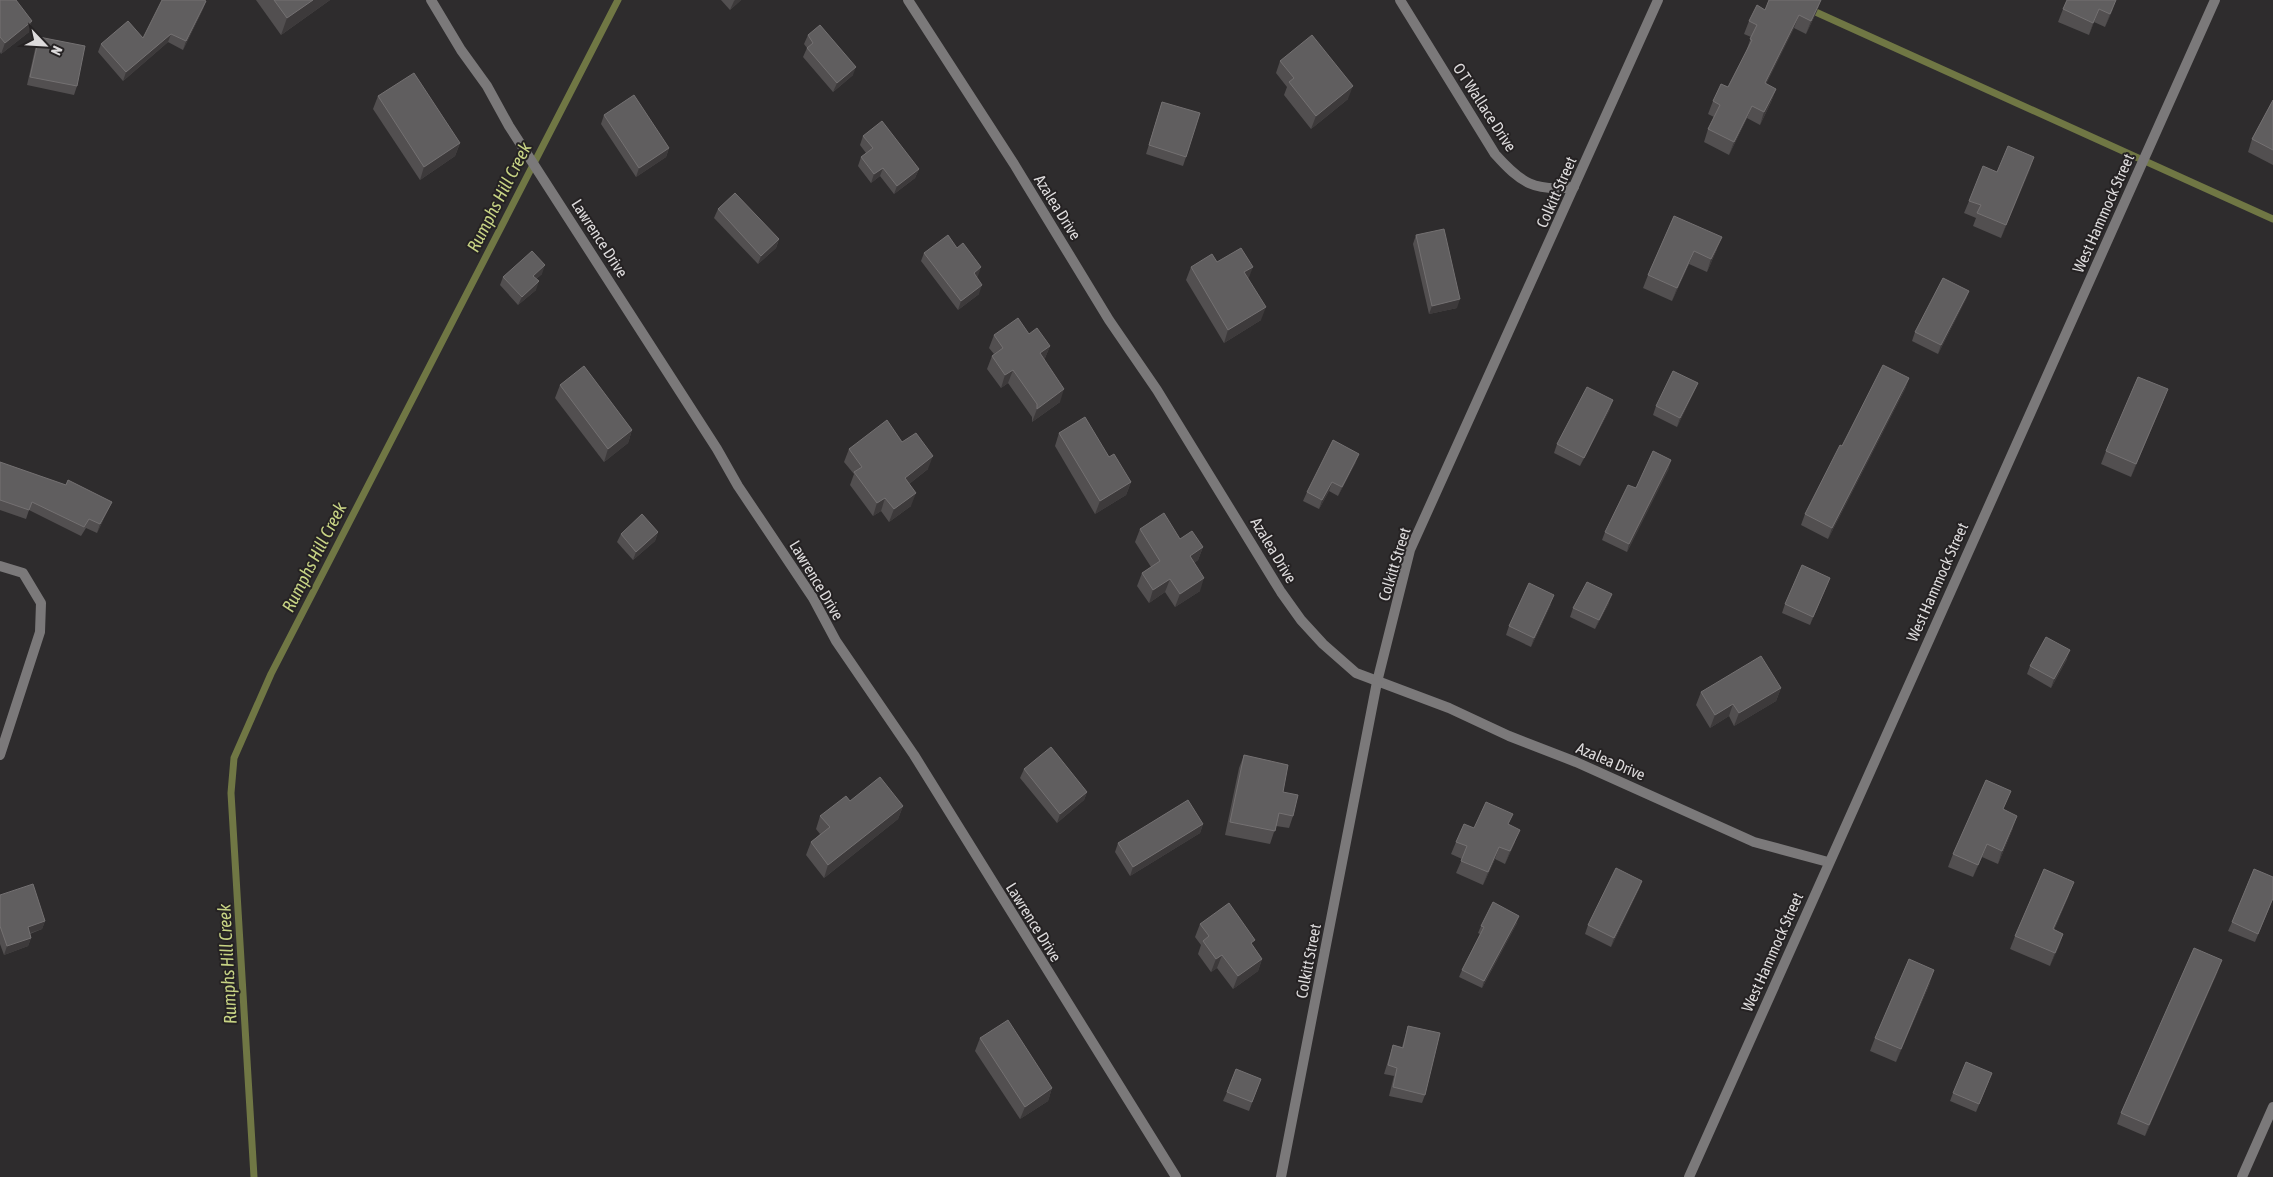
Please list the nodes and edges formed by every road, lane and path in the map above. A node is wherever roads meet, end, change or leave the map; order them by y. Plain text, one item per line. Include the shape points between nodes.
1 (431, 0) edge
2 (908, 0) edge
3 (1400, 0) edge
4 (1658, 0) edge
5 (2215, 0) edge
6 (1574, 187) junction
7 (0, 566) edge
8 (1377, 682) junction
9 (0, 755) edge
10 (1828, 862) junction
11 (2273, 1107) edge
12 (1176, 1177) edge
13 (1281, 1177) edge
14 (1689, 1177) edge
15 (2242, 1177) edge

1 - 12 street, Lawrence Drive via 738,486 813,598 836,641 914,755
2 - 8 street, Azalea Drive via 1014,164 1109,320 1157,390 1281,592 1301,620 1340,660 1356,673
3 - 6 street, O T Wallace Drive via 1495,154 1507,167 1528,184 1556,189
4 - 6 street, Colkitt Street
5 - 10 street, West Hammock Street
6 - 8 street, Colkitt Street via 1410,550
7 - 9 street via 23,574 40,604 40,632
8 - 10 street, Azalea Drive via 1449,708 1754,842
8 - 13 street, Colkitt Street
10 - 14 street, West Hammock Street
11 - 15 street

